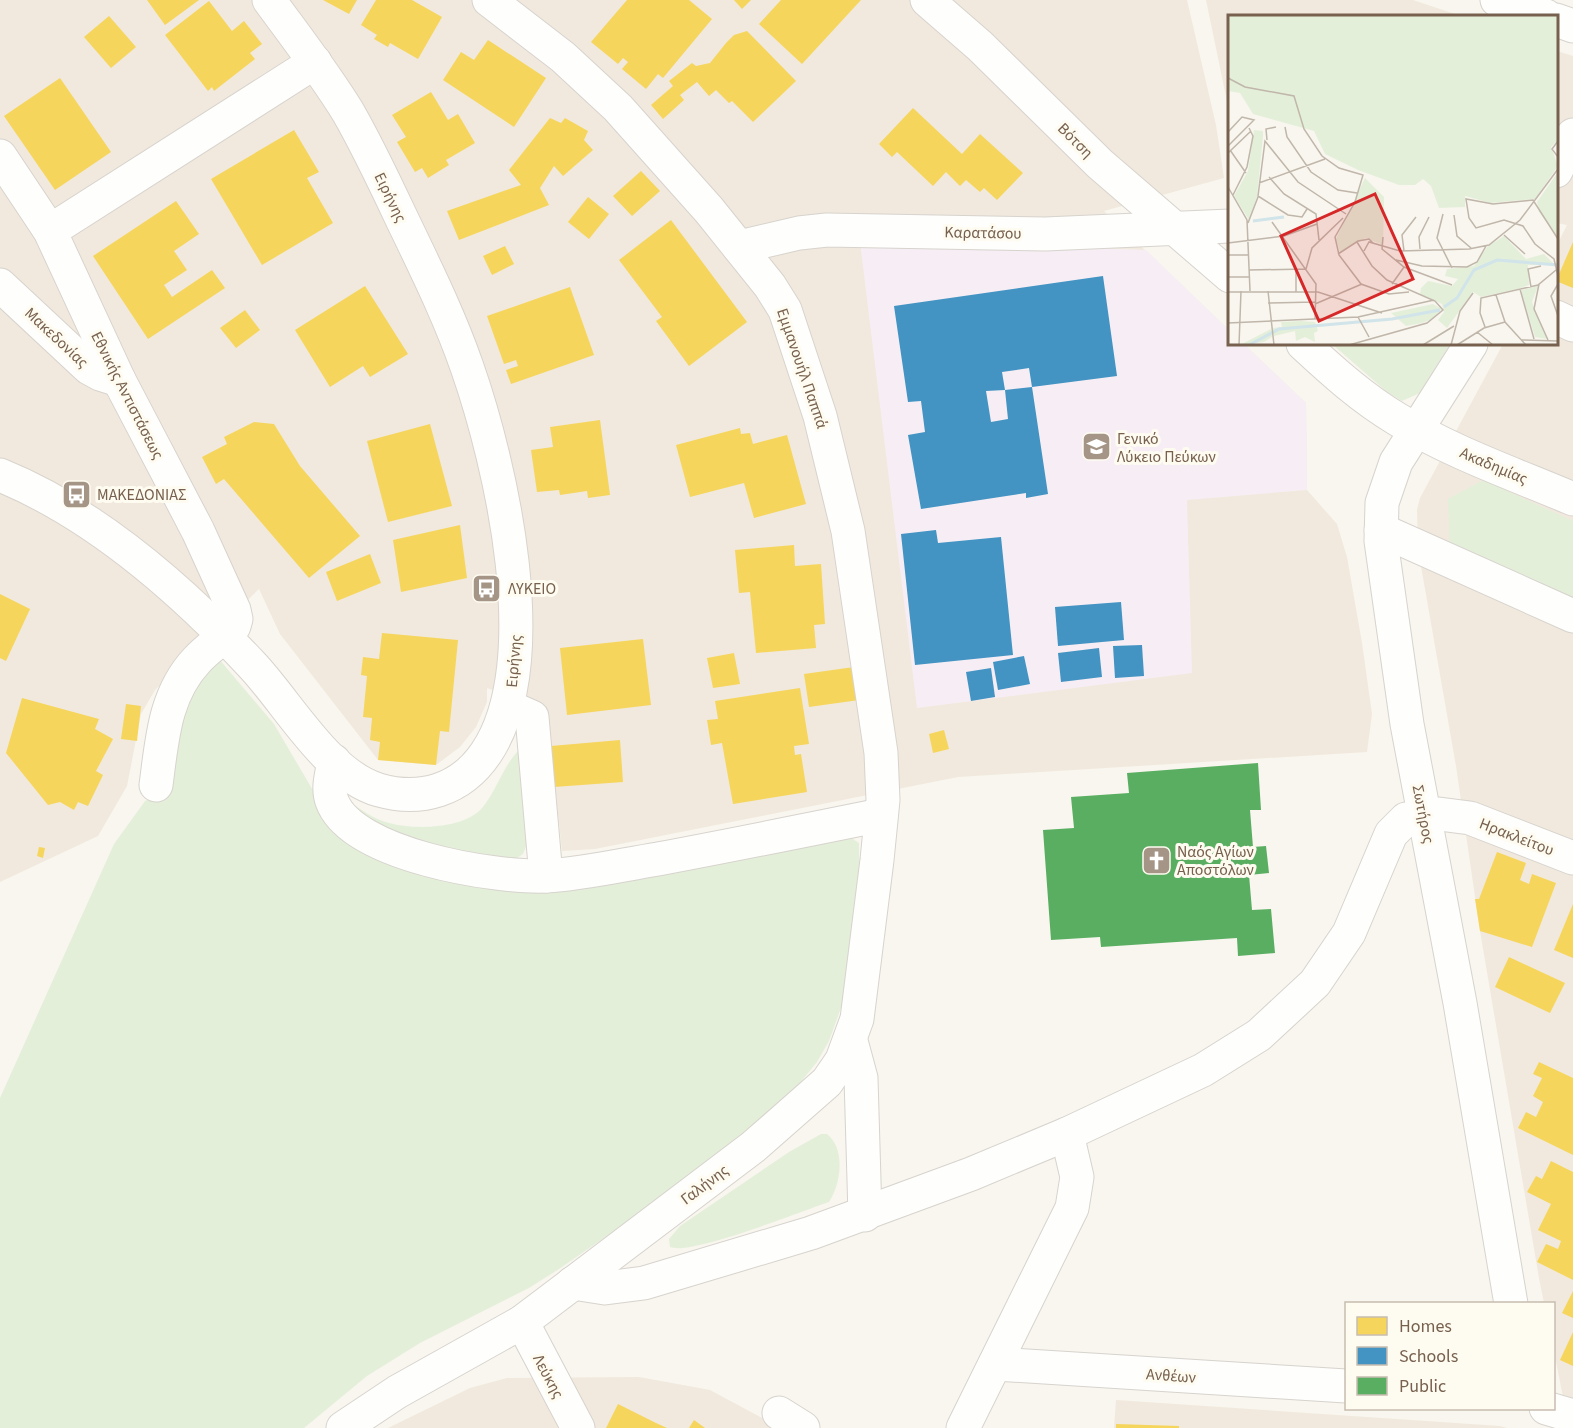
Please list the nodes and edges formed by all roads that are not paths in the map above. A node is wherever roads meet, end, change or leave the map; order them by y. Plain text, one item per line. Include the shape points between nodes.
1 (269, 0) edge
2 (489, 0) edge
3 (927, 0) edge
4 (1497, 0) edge
5 (1543, 15) edge
6 (1558, 20) edge
7 (1573, 26) edge
8 (315, 62) junction
9 (1573, 135) edge
10 (0, 156) edge
11 (1558, 169) edge
12 (1228, 226) edge
13 (1175, 228) junction
14 (50, 231) junction
15 (739, 247) junction
16 (1228, 274) edge
17 (0, 285) edge
18 (1558, 318) edge
19 (1573, 325) edge
20 (1304, 345) edge
21 (1470, 345) edge
22 (119, 380) junction
23 (1416, 429) junction
24 (0, 475) edge
25 (1573, 499) edge
26 (1381, 530) junction
27 (1573, 616) edge
28 (223, 636) junction
29 (507, 706) junction
30 (334, 761) junction
31 (156, 785) dead end
32 (881, 815) junction
33 (1424, 815) junction
34 (1572, 853) edge
35 (546, 876) junction
36 (851, 1041) junction
37 (1067, 1134) junction
38 (866, 1215) junction
39 (573, 1283) junction
40 (1511, 1302) edge
41 (522, 1322) junction
42 (995, 1364) junction
43 (1345, 1386) edge
44 (1528, 1410) edge
45 (1553, 1410) edge
46 (1573, 1416) edge
47 (343, 1428) edge
48 (578, 1428) edge
49 (963, 1428) edge
50 (1532, 1428) edge

1 - 8 street, Ειρήνης
2 - 15 street, Εμμανουήλ Παππά via 607,96
3 - 13 street, Βότση via 980,46 1100,164
4 - 5 street
6 - 7 street
8 - 14 street
8 - 29 street, Ειρήνης via 379,171 419,254 471,380 501,498 515,587 515,664
9 - 11 street
10 - 14 street, Εθνικής Αντιστάσεως
12 - 13 street, Καρατάσου
13 - 15 street, Καρατάσου via 1045,234 827,230
13 - 16 street, Βότση
14 - 22 street, Εθνικής Αντιστάσεως
15 - 32 street, Εμμανουήλ Παππά via 770,286 789,320 839,489 862,613 881,753
17 - 22 street, Μακεδονίας via 89,368
18 - 19 street
20 - 23 street via 1363,396
21 - 23 street, Σωτήρος
22 - 28 street, Εθνικής Αντιστάσεως via 231,600 236,623
23 - 25 street, Ακαδημίας
23 - 26 street, Σωτήρος via 1387,483
24 - 28 street, Ειρήνης via 60,506 114,542
26 - 27 street
26 - 33 street, Σωτήρος via 1384,574
28 - 30 street, Ειρήνης
28 - 31 street via 196,661 174,690
29 - 30 street, Ειρήνης via 492,743 477,764 451,784 428,795 376,789
29 - 35 street via 532,717
30 - 35 street via 329,792 334,808 345,822 371,839 402,853 443,862
32 - 35 street via 690,853
32 - 36 street, Γαλήνης via 864,975
33 - 34 street, Ηρακλείτου via 1481,821
33 - 37 street via 1406,819 1395,827 1340,948 1289,1010 1211,1066
33 - 40 street, Σωτήρος
36 - 38 street via 861,1078
36 - 39 street, Γαλήνης via 827,1082 793,1115
37 - 38 street
37 - 42 street via 1077,1177 1072,1209
38 - 39 street via 644,1283 605,1288
39 - 41 street, Γαλήνης
41 - 47 street, Γαλήνης via 397,1392
41 - 48 street, Λεύκης
42 - 43 street, Ανθέων
42 - 49 street
44 - 50 street
45 - 46 street

